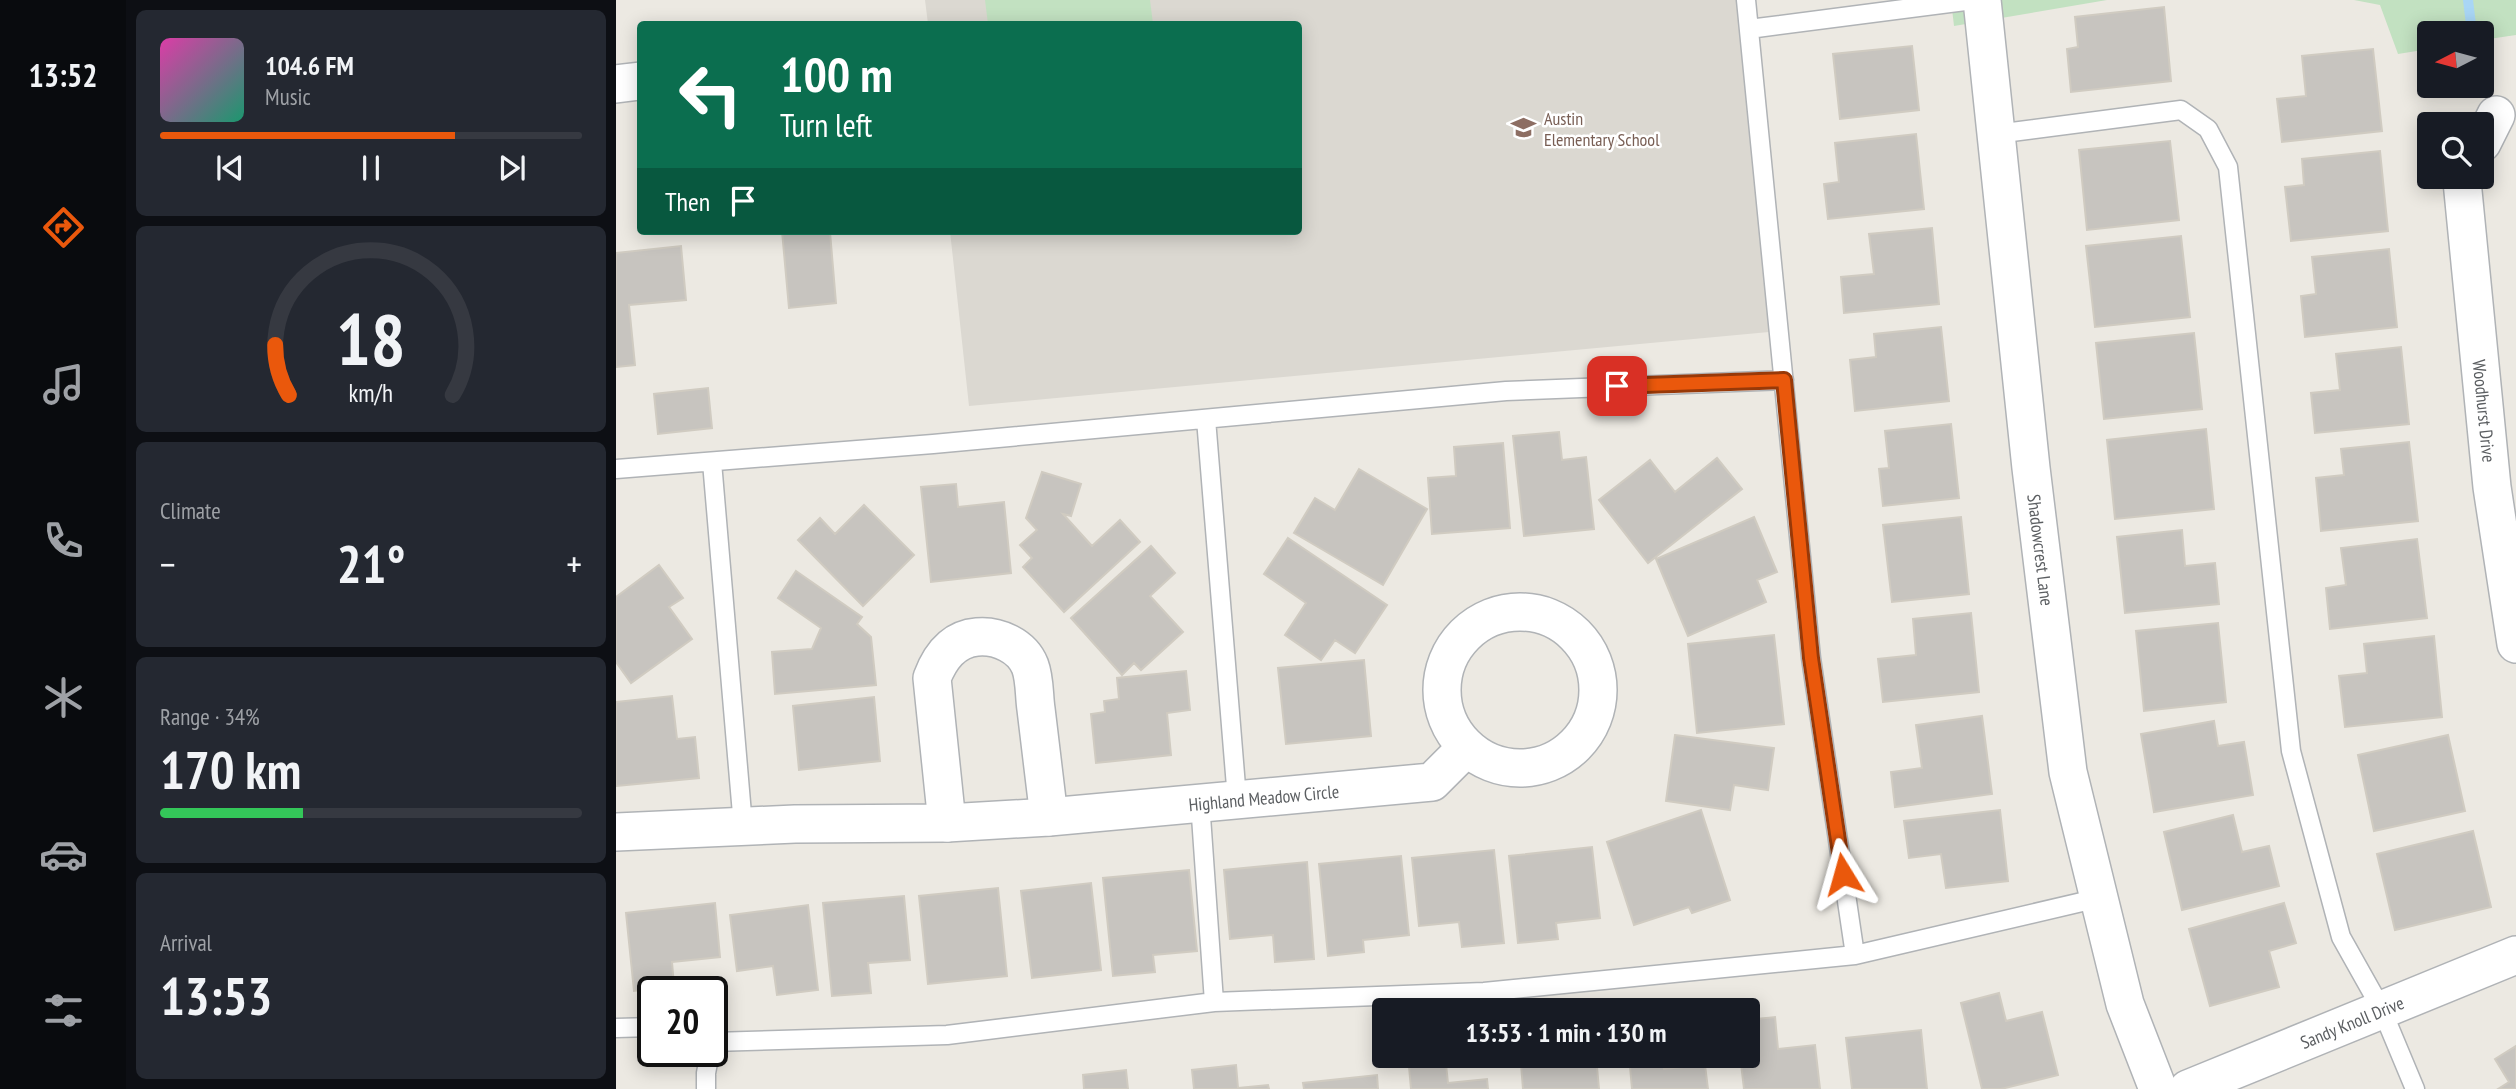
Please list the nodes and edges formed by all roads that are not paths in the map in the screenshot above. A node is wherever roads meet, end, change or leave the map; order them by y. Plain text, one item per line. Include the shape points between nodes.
1 (1746, 0) edge
2 (1973, 0) edge
3 (1982, 0) edge
4 (1749, 29) junction
5 (637, 81) edge
6 (616, 84) edge
7 (1996, 134) junction
8 (2463, 189) edge
9 (1784, 380) junction
10 (1206, 419) junction
11 (712, 462) junction
12 (616, 469) edge
13 (2516, 644) edge
14 (1466, 747) junction
15 (1237, 799) junction
16 (1200, 802) junction
17 (1049, 817) junction
18 (947, 823) junction
19 (743, 827) junction
20 (616, 832) edge
21 (2099, 898) junction
22 (1854, 955) junction
23 (2516, 955) edge
24 (1214, 1002) junction
25 (2382, 1010) junction
26 (637, 1027) edge
27 (616, 1028) edge
28 (728, 1042) edge
29 (707, 1067) edge
30 (706, 1089) edge
31 (2158, 1089) edge
32 (2188, 1089) edge
33 (2414, 1089) edge

1 - 4 lane
2 - 4 lane
3 - 7 street, Shadowcrest Lane
4 - 9 lane
5 - 6 street
7 - 21 street, Shadowcrest Lane via 2068,772
7 - 25 lane via 2181,110 2208,129 2228,167 2291,751 2341,937
8 - 13 street, Woodhurst Drive via 2492,487
9 - 10 lane via 1506,391
9 - 22 lane via 1811,658
10 - 11 lane
10 - 15 lane
11 - 12 lane
11 - 19 lane
14 - 14 street via 1484,761 1527,769 1548,764 1583,738 1598,697 1597,675 1578,636 1547,616 1511,612 1476,624 1461,638 1450,654 1441,693 1444,714
14 - 15 street, Highland Meadow Circle via 1432,782
15 - 16 street, Highland Meadow Circle
16 - 17 street, Highland Meadow Circle
16 - 24 lane
17 - 18 street, Highland Meadow Circle
17 - 18 street via 1031,667 1012,645 984,636 956,643 932,678
18 - 19 street, Highland Meadow Circle
19 - 20 street, Highland Meadow Circle
21 - 22 lane
21 - 31 street, Shadowcrest Lane via 2125,1004
22 - 24 lane via 1484,992
23 - 25 street, Sandy Knoll Drive
24 - 28 lane via 947,1035
25 - 32 street, Sandy Knoll Drive
25 - 33 lane
26 - 27 lane
29 - 30 lane

